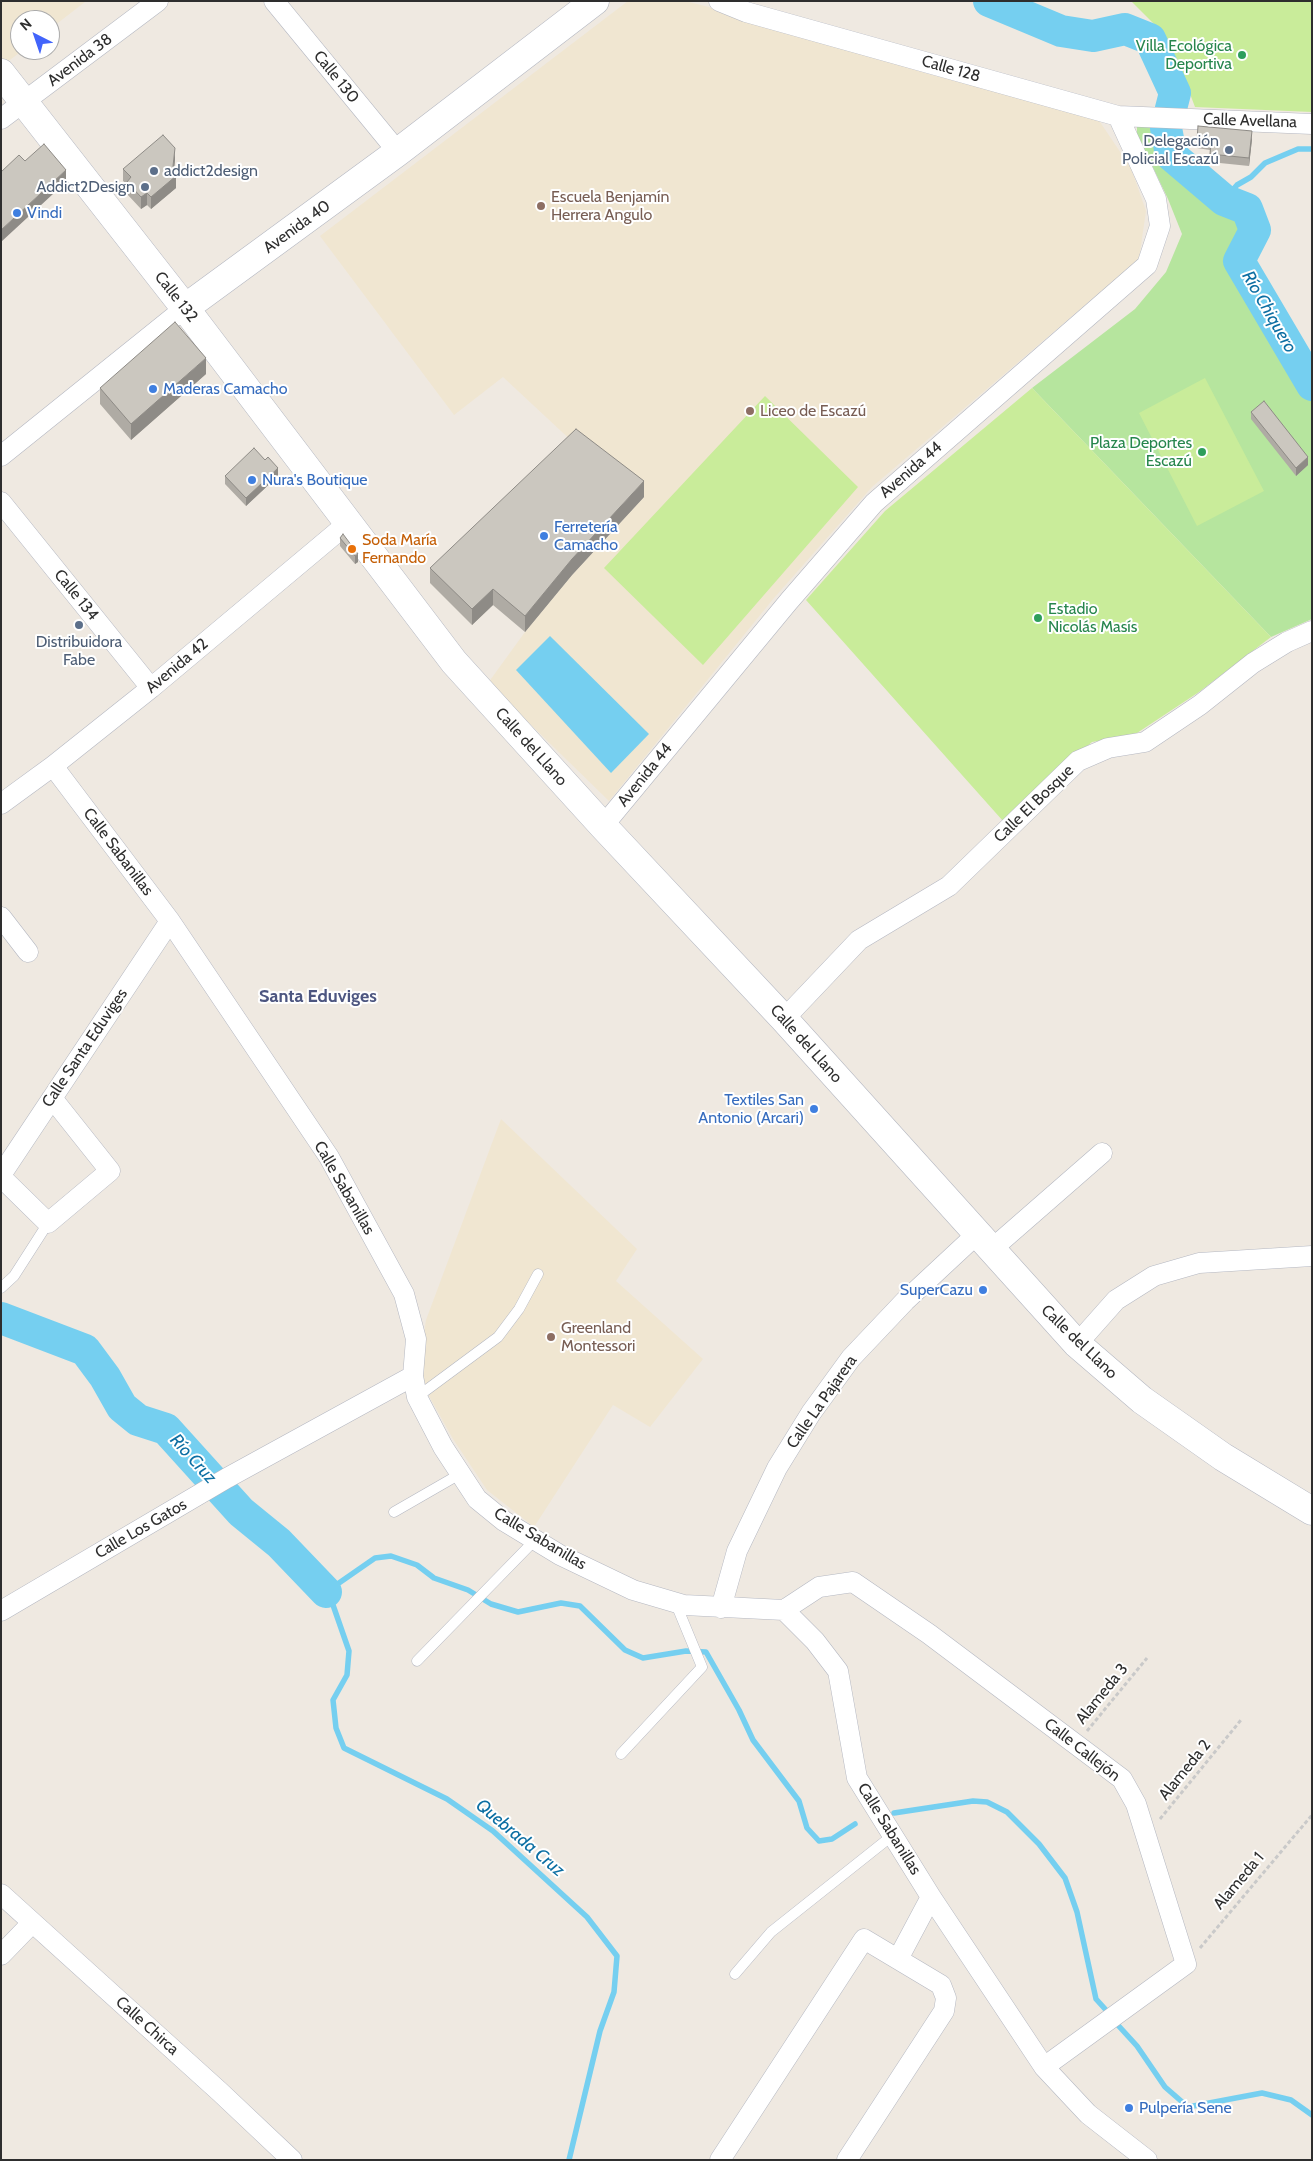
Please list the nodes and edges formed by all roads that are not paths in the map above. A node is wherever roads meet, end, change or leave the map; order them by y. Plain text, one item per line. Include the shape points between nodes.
1 (158, 1) edge
2 (274, 1) edge
3 (595, 1) edge
4 (719, 1) edge
5 (765, 1) edge
6 (746, 12) junction
7 (1, 73) edge
8 (24, 102) junction
9 (1118, 116) junction
10 (1, 119) edge
11 (1187, 119) joint
12 (1312, 124) edge
13 (398, 152) junction
14 (186, 308) junction
15 (1, 456) edge
16 (1, 502) edge
17 (348, 523) junction
18 (1312, 630) edge
19 (151, 688) junction
20 (53, 766) junction
21 (1, 804) edge
22 (603, 826) junction
23 (1, 917) edge
24 (170, 921) junction
25 (28, 952) dead end
26 (784, 1020) junction
27 (52, 1098) junction
28 (1102, 1153) dead end
29 (1, 1176) edge
30 (48, 1223) junction
31 (985, 1242) junction
32 (1312, 1256) edge
33 (538, 1274) dead end
34 (1, 1288) edge
35 (1077, 1344) junction
36 (413, 1376) junction
37 (417, 1397) junction
38 (460, 1474) junction
39 (1312, 1511) edge
40 (394, 1512) dead end
41 (536, 1540) junction
42 (676, 1603) junction
43 (721, 1608) junction
44 (784, 1610) junction
45 (1, 1612) edge
46 (417, 1661) dead end
47 (620, 1754) dead end
48 (892, 1835) junction
49 (1, 1894) edge
50 (930, 1897) junction
51 (32, 1924) junction
52 (1, 1955) edge
53 (898, 1959) junction
54 (736, 1974) dead end
55 (1044, 2067) junction
56 (292, 2160) edge
57 (720, 2160) edge
58 (847, 2160) edge
59 (1147, 2160) edge

1 - 8 street, Avenida 38
2 - 13 street, Calle 130
3 - 13 main road, Avenida 40
4 - 6 street, Calle 128
5 - 6 street
6 - 9 street, Calle 128
7 - 8 main road, Calle 132
8 - 10 street, Avenida 38
8 - 14 main road, Calle 132
9 - 11 street, Calle 128
9 - 22 street, Avenida 44 via 1156,198 1160,226 1146,265 874,503
11 - 12 street, Calle Avellana
13 - 14 main road, Avenida 40
14 - 15 street, Avenida 40
14 - 17 main road, Calle 132
16 - 19 street, Calle 134
17 - 19 street, Avenida 42
17 - 22 main road, Calle del Llano via 454,662
18 - 26 street, Calle El Bosque via 1253,663 1145,742 1108,748 1078,761 949,886 859,940
19 - 20 street, Avenida 42
20 - 21 street, Avenida 42
20 - 24 street, Calle Sabanillas
22 - 26 main road, Calle del Llano
23 - 25 street
24 - 27 street, Calle Santa Eduviges
24 - 36 street, Calle Sabanillas via 328,1158 404,1294 416,1339
26 - 31 main road, Calle del Llano
27 - 29 street, Calle Santa Eduviges
27 - 30 street via 110,1171
28 - 31 street, Calle La Pajarera
29 - 30 street
30 - 34 lane via 14,1276
31 - 35 main road, Calle del Llano
31 - 43 street, Calle La Pajarera via 904,1301 851,1358 811,1413 777,1468 737,1551
32 - 35 street via 1199,1263 1154,1276 1116,1300
33 - 37 lane via 519,1309 498,1337
35 - 39 main road, Calle del Llano via 1142,1400 1223,1457
36 - 37 street, Calle Sabanillas
36 - 45 street, Calle Los Gatos via 227,1478
37 - 38 street, Calle Sabanillas
38 - 40 lane
38 - 41 street, Calle Sabanillas via 477,1499 504,1521
41 - 42 street, Calle Sabanillas via 633,1590
41 - 46 lane
42 - 43 street, Calle Sabanillas
42 - 47 lane via 702,1667
43 - 44 street, Calle Sabanillas
44 - 48 street, Calle Sabanillas via 815,1641 838,1671 857,1778
44 - 55 street, Calle Callejón via 819,1587 853,1582 929,1634 1122,1779 1136,1804 1147,1835 1186,1964
48 - 50 street, Calle Sabanillas
48 - 54 lane via 771,1932
49 - 51 street, Calle Chirca
50 - 53 street
50 - 55 street, Calle Sabanillas
51 - 52 street
51 - 56 street, Calle Chirca
53 - 57 street via 864,1939
53 - 58 street via 941,1986 946,1998 944,2011
55 - 59 street, Calle Sabanillas via 1088,2114

